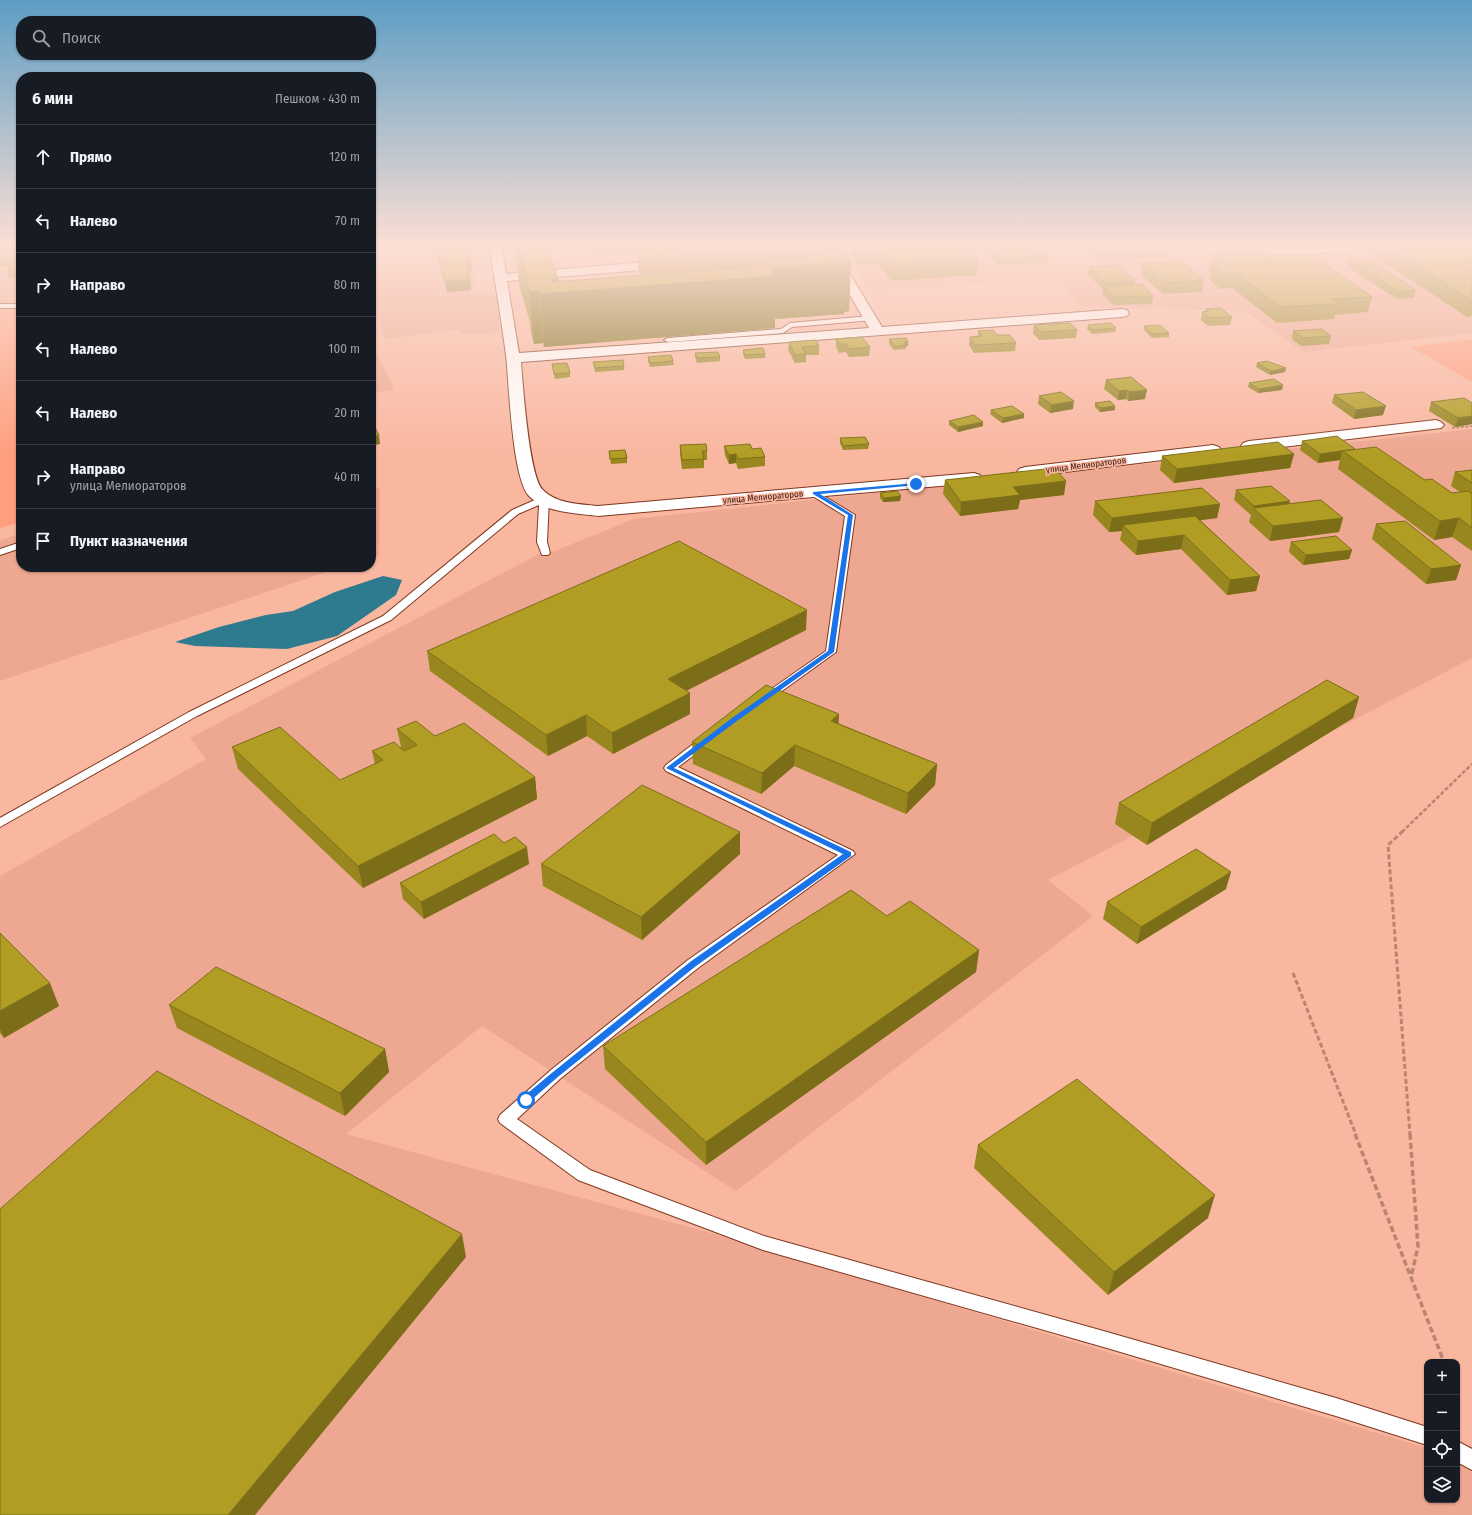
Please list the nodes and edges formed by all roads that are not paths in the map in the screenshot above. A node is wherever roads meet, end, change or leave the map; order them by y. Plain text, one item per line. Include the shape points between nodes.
1 (507, 315) edge
2 (868, 315) edge
3 (1100, 315) edge
4 (870, 318) junction
5 (878, 332) junction
6 (668, 341) junction
7 (513, 358) junction
8 (1436, 424) dead end
9 (1009, 474) edge
10 (986, 476) edge
11 (814, 493) junction
12 (544, 499) junction
13 (16, 547) edge
14 (0, 552) edge
15 (545, 553) dead end
16 (754, 706) edge
17 (717, 733) edge
18 (0, 823) edge
19 (1424, 1435) edge
20 (1460, 1453) edge
21 (1472, 1460) edge

1 - 7 street, улица Мелиораторов
2 - 4 street
3 - 5 street
4 - 5 street
4 - 6 lane via 790,325 783,331
5 - 6 street
6 - 7 street
7 - 12 street, улица Мелиораторов via 518,412 528,471 534,491
8 - 9 street, улица Мелиораторов
10 - 11 street, улица Мелиораторов
11 - 12 street, улица Мелиораторов via 598,511 564,507
11 - 16 lane via 850,515 831,652
12 - 15 lane via 542,542
12 - 18 lane via 515,512 387,618 193,714
13 - 14 lane
17 - 19 lane via 670,768 848,854 693,964 556,1074 506,1119 584,1175 763,1243 1107,1340
20 - 21 lane

